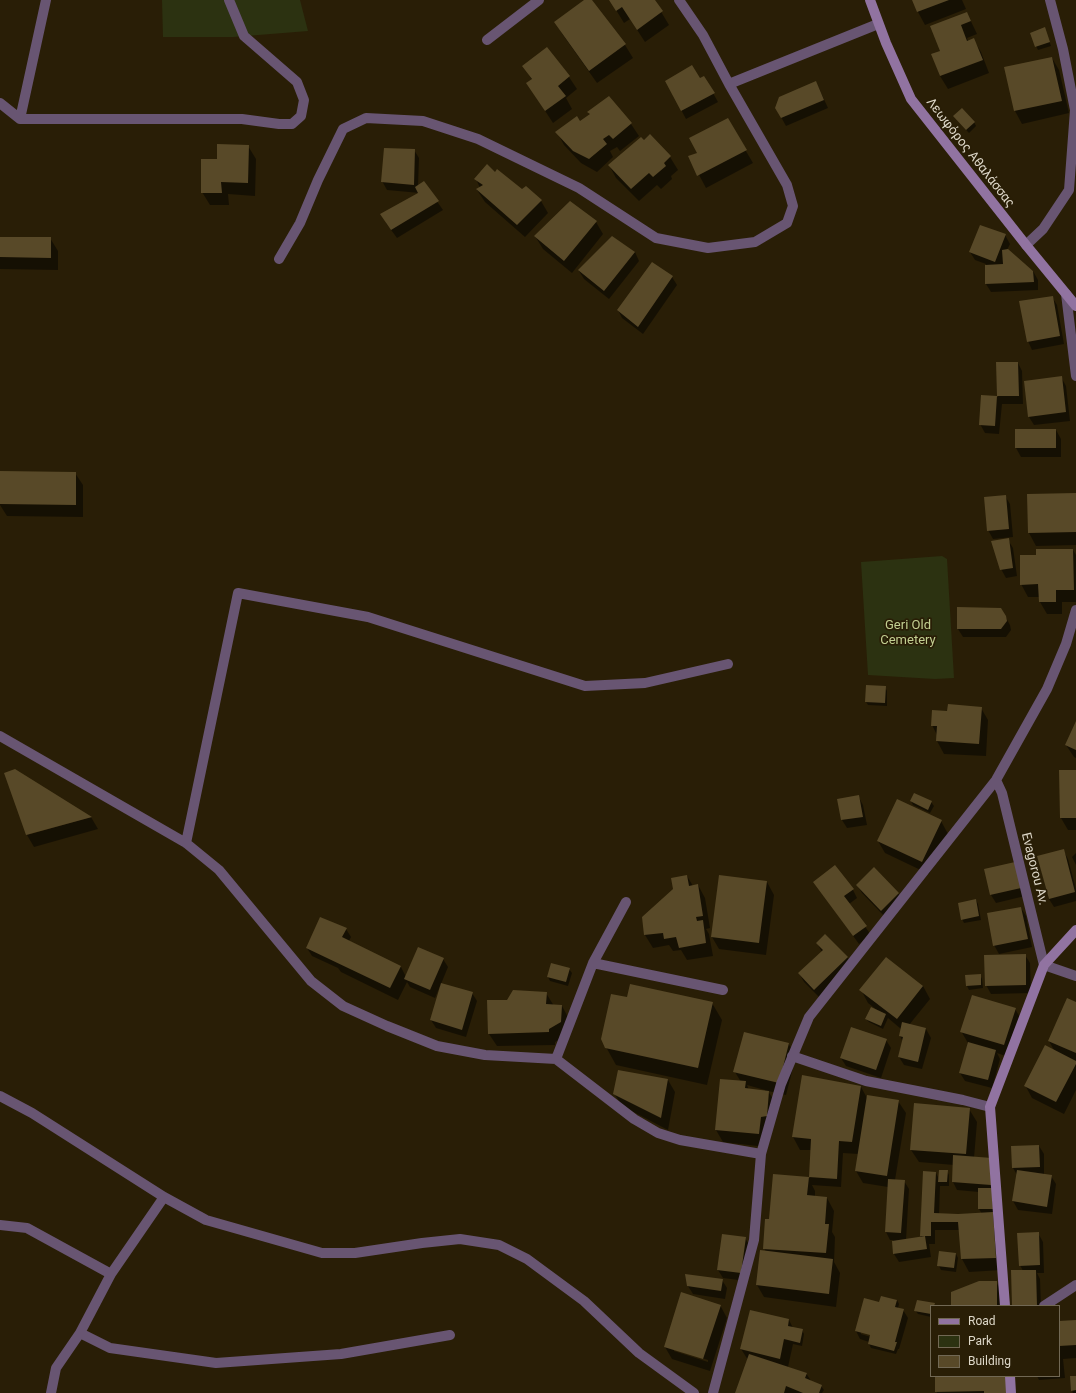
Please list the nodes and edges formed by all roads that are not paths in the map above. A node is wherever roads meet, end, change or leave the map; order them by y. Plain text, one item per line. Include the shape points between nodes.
1 (46, 0) edge
2 (229, 0) edge
3 (539, 0) edge
4 (679, 0) edge
5 (870, 0) edge
6 (1050, 0) edge
7 (878, 24) junction
8 (487, 40) dead end
9 (729, 84) junction
10 (0, 104) edge
11 (20, 119) junction
12 (1026, 245) junction
13 (279, 259) dead end
14 (1066, 294) junction
15 (1076, 306) edge
16 (1076, 376) edge
17 (1076, 610) edge
18 (728, 664) dead end
19 (0, 736) edge
20 (996, 780) junction
21 (186, 843) junction
22 (626, 902) dead end
23 (1076, 930) edge
24 (593, 963) junction
25 (1044, 965) junction
26 (1076, 976) edge
27 (723, 990) dead end
28 (792, 1056) junction
29 (556, 1059) junction
30 (0, 1096) edge
31 (990, 1107) junction
32 (761, 1154) junction
33 (164, 1197) junction
34 (0, 1225) edge
35 (111, 1274) junction
36 (1076, 1285) edge
37 (1005, 1305) edge
38 (1046, 1305) edge
39 (80, 1333) junction
40 (450, 1335) dead end
41 (1010, 1377) edge
42 (51, 1393) edge
43 (694, 1393) edge
44 (713, 1393) edge
45 (1011, 1393) edge

1 - 11 street
2 - 11 street via 244,36 297,82 304,100 301,116 292,124 242,119
3 - 8 street
4 - 9 street
5 - 7 main road, Λεωφόρος Αθαλάσσας
6 - 12 street via 1064,49 1074,110 1069,190 1043,229
7 - 9 street
7 - 12 main road, Λεωφόρος Αθαλάσσας via 911,99
9 - 13 street via 787,185 793,206 787,223 755,242 708,248 656,238 579,188 478,139 423,121 366,118 343,129 300,223
10 - 11 street
12 - 14 main road, Λεωφόρος Αθαλάσσας
14 - 15 main road, Λεωφόρος Αθαλάσσας
14 - 16 street
17 - 20 street via 1066,644 1047,689
18 - 21 street via 645,683 585,686 368,617 238,593
19 - 21 street
20 - 25 street, Evagorou Av. via 1002,793
20 - 28 street via 809,1016
21 - 29 street via 218,870 311,981 343,1006 438,1046 485,1055
22 - 24 street
23 - 25 main road
24 - 27 street
24 - 29 street
25 - 26 street
25 - 31 main road
28 - 31 street via 866,1081
28 - 32 street via 781,1084
29 - 32 street via 634,1119 658,1132 680,1140
30 - 33 street via 32,1113
31 - 37 main road
32 - 44 street via 754,1240
33 - 35 street
33 - 43 street via 206,1220 322,1253 355,1253 460,1239 499,1245 527,1259 584,1301 639,1353
34 - 35 street via 27,1228
35 - 39 street
36 - 38 street
39 - 40 street via 110,1348 216,1363 341,1354
39 - 42 street via 56,1368
41 - 45 main road

